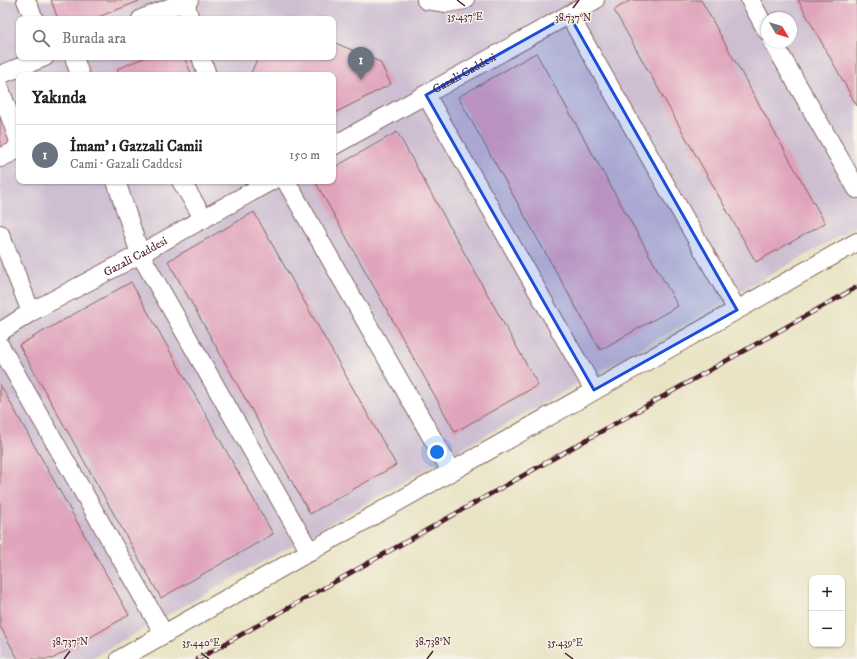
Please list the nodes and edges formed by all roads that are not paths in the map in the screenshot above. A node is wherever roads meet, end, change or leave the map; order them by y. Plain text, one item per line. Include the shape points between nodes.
1 (26, 0) edge
2 (426, 0) edge
3 (464, 0) edge
4 (595, 0) edge
5 (750, 0) edge
6 (187, 1) edge
7 (569, 14) junction
8 (33, 16) edge
9 (149, 16) edge
10 (190, 16) edge
11 (761, 20) edge
12 (776, 48) edge
13 (38, 60) edge
14 (75, 60) edge
15 (202, 60) edge
16 (79, 72) edge
17 (206, 72) edge
18 (0, 75) edge
19 (0, 89) edge
20 (426, 95) junction
21 (16, 133) edge
22 (336, 144) edge
23 (16, 148) edge
24 (0, 158) edge
25 (117, 184) edge
26 (183, 184) edge
27 (260, 184) edge
28 (288, 184) edge
29 (242, 189) edge
30 (857, 189) edge
31 (204, 219) junction
32 (0, 234) edge
33 (857, 242) edge
34 (140, 254) junction
35 (737, 310) junction
36 (31, 312) junction
37 (0, 332) edge
38 (0, 346) edge
39 (594, 390) junction
40 (451, 471) junction
41 (310, 552) junction
42 (164, 634) junction
43 (120, 659) edge

1 - 8 street
2 - 3 street via 447,3
4 - 7 street, Gazali Caddesi
5 - 11 street
6 - 9 street
6 - 10 street
7 - 20 street, Gazali Caddesi
7 - 35 street
12 - 30 street
13 - 18 street
14 - 16 street
15 - 17 street
19 - 21 street
20 - 22 street, Gazali Caddesi
20 - 39 street
23 - 24 street
25 - 34 street
26 - 31 street
27 - 29 street, Gazali Caddesi
28 - 40 street
29 - 31 street, Gazali Caddesi
31 - 34 street, Gazali Caddesi
32 - 36 street
33 - 35 street
34 - 36 street, Gazali Caddesi
34 - 41 street
35 - 39 street
36 - 37 street, Gazali Caddesi
38 - 42 street
39 - 40 street
40 - 41 street
41 - 42 street
42 - 43 street

